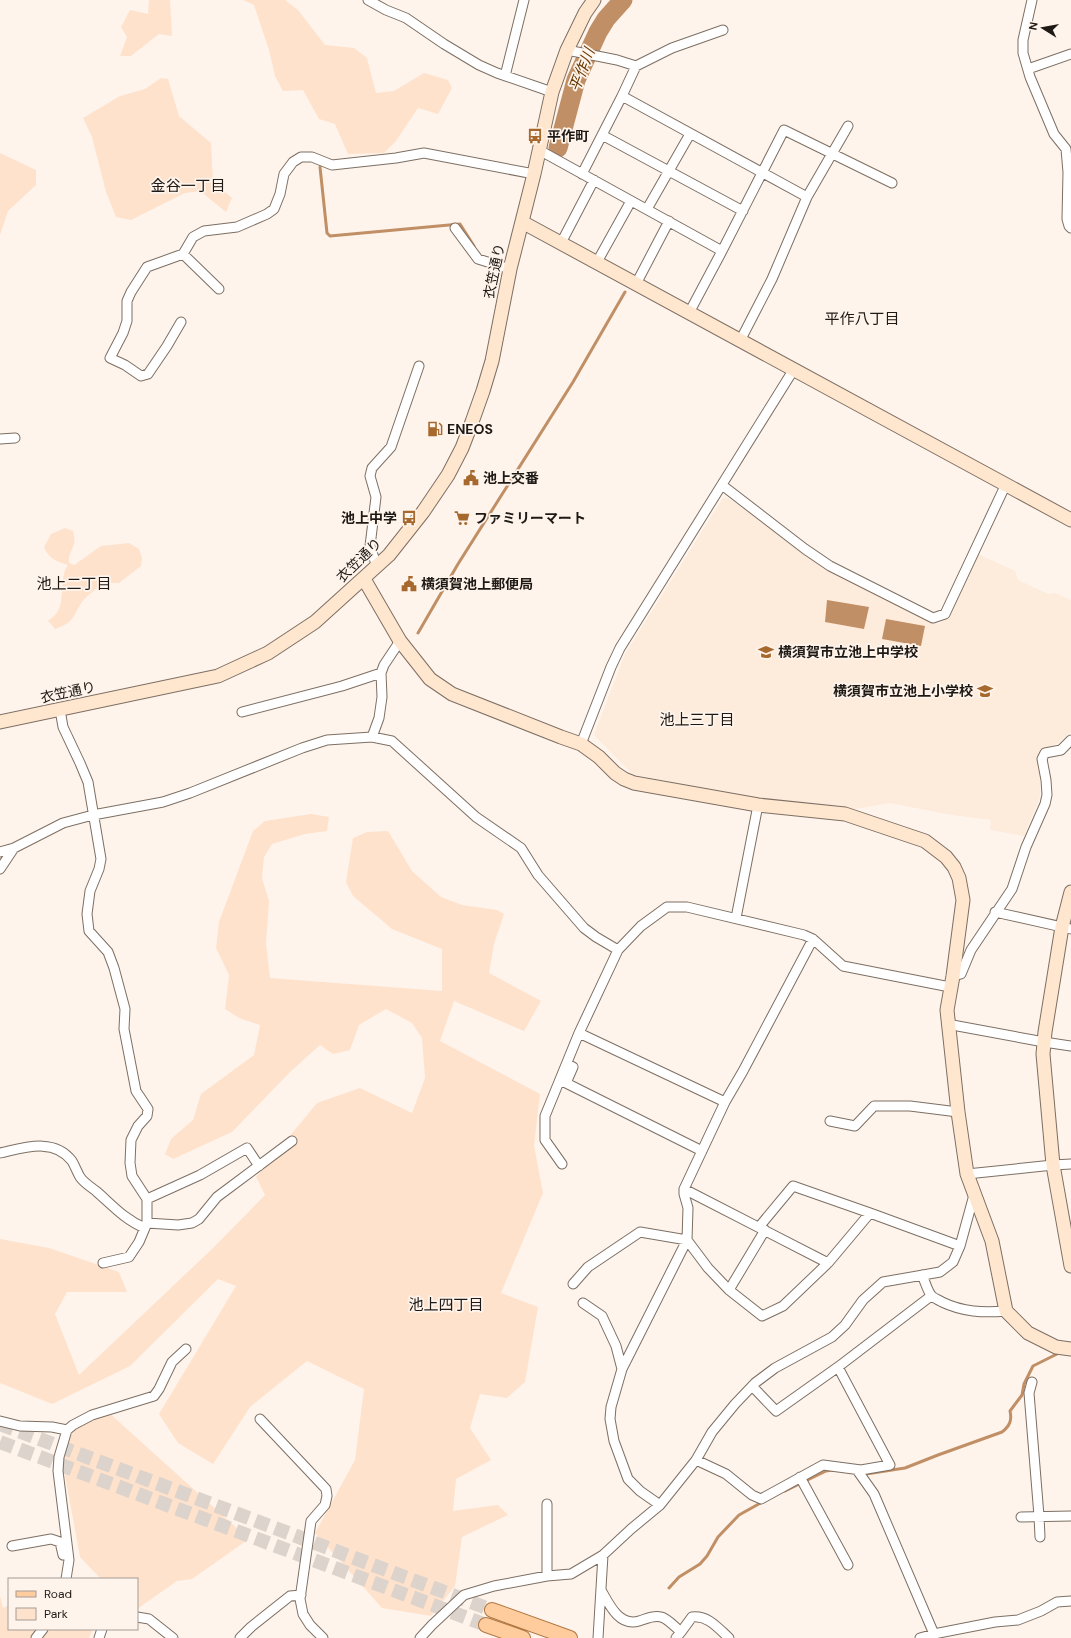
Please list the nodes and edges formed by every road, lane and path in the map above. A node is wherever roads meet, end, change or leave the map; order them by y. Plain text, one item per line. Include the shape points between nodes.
1 (368, 0) edge
2 (524, 0) edge
3 (594, 0) edge
4 (1032, 0) edge
5 (723, 30) dead end
6 (567, 50) junction
7 (1071, 54) edge
8 (636, 66) junction
9 (1028, 69) junction
10 (505, 76) junction
11 (552, 92) junction
12 (622, 96) junction
13 (848, 126) dead end
14 (690, 134) junction
15 (602, 135) junction
16 (539, 150) junction
17 (832, 154) junction
18 (668, 172) junction
19 (762, 173) junction
20 (534, 174) junction
21 (582, 174) junction
22 (594, 180) junction
23 (892, 184) dead end
24 (807, 196) junction
25 (631, 201) junction
26 (647, 209) junction
27 (743, 211) junction
28 (669, 221) junction
29 (522, 222) junction
30 (455, 228) dead end
31 (1071, 228) edge
32 (561, 243) junction
33 (722, 252) junction
34 (183, 254) junction
35 (597, 262) junction
36 (510, 269) junction
37 (636, 284) junction
38 (219, 289) dead end
39 (689, 313) junction
40 (181, 322) dead end
41 (740, 341) junction
42 (419, 366) dead end
43 (794, 369) junction
44 (15, 438) dead end
45 (0, 439) edge
46 (1006, 484) junction
47 (722, 485) junction
48 (1071, 520) edge
49 (377, 567) junction
50 (364, 579) junction
51 (400, 641) junction
52 (381, 672) junction
53 (60, 710) junction
54 (242, 712) dead end
55 (0, 722) edge
56 (372, 737) junction
57 (1071, 740) edge
58 (581, 744) junction
59 (758, 805) junction
60 (93, 815) junction
61 (14, 848) junction
62 (0, 852) edge
63 (0, 869) edge
64 (1071, 892) edge
65 (996, 912) junction
66 (736, 918) junction
67 (1066, 928) edge
68 (812, 939) junction
69 (618, 950) junction
70 (952, 982) junction
71 (947, 1024) junction
72 (579, 1033) junction
73 (1044, 1042) junction
74 (1071, 1046) edge
75 (567, 1064) junction
76 (725, 1102) junction
77 (958, 1112) junction
78 (830, 1121) dead end
79 (292, 1141) dead end
80 (702, 1150) junction
81 (0, 1153) edge
82 (562, 1164) dead end
83 (1071, 1164) edge
84 (1053, 1165) junction
85 (259, 1166) junction
86 (967, 1174) junction
87 (684, 1189) junction
88 (974, 1195) junction
89 (147, 1199) junction
90 (870, 1213) junction
91 (1068, 1225) edge
92 (146, 1226) junction
93 (762, 1228) junction
94 (687, 1240) junction
95 (960, 1246) junction
96 (103, 1263) dead end
97 (828, 1263) junction
98 (1071, 1266) edge
99 (922, 1275) junction
100 (573, 1284) dead end
101 (729, 1290) junction
102 (931, 1296) junction
103 (583, 1303) dead end
104 (1006, 1311) junction
105 (186, 1349) dead end
106 (1071, 1349) edge
107 (838, 1367) junction
108 (622, 1369) junction
109 (1032, 1382) dead end
110 (752, 1386) junction
111 (260, 1419) dead end
112 (0, 1421) edge
113 (67, 1430) junction
114 (696, 1460) junction
115 (857, 1470) junction
116 (800, 1476) junction
117 (547, 1504) dead end
118 (660, 1505) junction
119 (1039, 1516) junction
120 (1071, 1516) edge
121 (1021, 1517) dead end
122 (1040, 1537) dead end
123 (12, 1546) dead end
124 (603, 1555) junction
125 (69, 1560) junction
126 (848, 1565) dead end
127 (547, 1576) junction
128 (66, 1578) edge
129 (601, 1590) junction
130 (301, 1595) junction
131 (1071, 1601) edge
132 (492, 1610) tunnel mouth
133 (138, 1617) edge
134 (486, 1625) tunnel mouth
135 (42, 1630) edge
136 (934, 1634) junction
137 (678, 1635) edge
138 (36, 1638) edge
139 (173, 1638) edge
140 (240, 1638) edge
141 (323, 1638) edge
142 (420, 1638) edge
143 (523, 1638) edge
144 (570, 1638) edge
145 (598, 1638) edge
146 (729, 1638) edge
147 (920, 1638) edge

1 - 10 street via 406,18 479,65
2 - 10 street
3 - 6 street, 衣笠通り
4 - 9 street via 1023,40 1023,53
5 - 8 street via 672,48
6 - 8 street
6 - 11 street, 衣笠通り
7 - 9 street
8 - 12 street
9 - 31 street via 1054,134 1066,150 1067,219
10 - 11 street
11 - 16 street, 衣笠通り
12 - 14 street
12 - 15 street
13 - 17 street
14 - 18 street
14 - 19 street
15 - 18 street
15 - 21 street
16 - 20 street, 衣笠通り
16 - 21 street
17 - 19 street via 784,130
17 - 23 street
17 - 24 street
18 - 26 street
18 - 27 street
19 - 24 street
19 - 27 street
20 - 29 street, 衣笠通り
20 - 34 street via 424,153 332,165 312,157 301,157 293,162 284,174 274,209 237,227 204,231 193,237
21 - 22 street
22 - 25 street
22 - 32 street
24 - 41 street via 772,279
25 - 26 street
25 - 35 street
26 - 28 street
27 - 33 street
28 - 33 street
28 - 37 street
29 - 32 street
29 - 36 street, 衣笠通り
30 - 36 street via 478,259
32 - 35 street
33 - 39 street
34 - 38 street
34 - 40 street via 148,266 131,292 127,321 110,358 141,376 148,374
35 - 37 street
36 - 49 street, 衣笠通り via 484,391 462,448 423,512
37 - 39 street
39 - 41 street
41 - 43 street
42 - 49 street via 390,447 372,468 370,476 376,497 370,546
43 - 46 street
43 - 47 street
44 - 45 street
46 - 47 street via 945,614 933,618 830,566
46 - 48 street
47 - 58 street via 620,648
49 - 50 street, 衣笠通り
50 - 51 street
50 - 53 street, 衣笠通り via 315,622 268,653 218,676
51 - 52 street
51 - 58 street via 430,679 452,694
52 - 54 street via 342,686
52 - 56 street via 382,697 379,718
53 - 55 street, 衣笠通り
53 - 60 street via 63,727 88,782
56 - 60 street via 327,740 163,802
56 - 69 street via 392,741 471,813 521,848 538,875 584,928
57 - 65 street via 1061,750 1045,753 1042,759 1047,795 1045,804 1026,847 1012,889
58 - 59 street via 600,757 615,773 634,783
59 - 66 street
59 - 70 street via 845,814 924,841 946,857 959,878 963,900
60 - 61 street via 63,822
60 - 89 street via 101,859 90,891 87,914 89,931 108,952 125,1009 124,1029 136,1091 148,1109 147,1116 131,1140 130,1163 132,1176
61 - 62 street
61 - 63 street
64 - 67 street
65 - 67 street
65 - 70 street via 971,950 961,974
66 - 68 street
66 - 69 street via 687,907 667,908 641,926
67 - 73 street
68 - 70 street via 843,966
68 - 76 street via 744,1071
69 - 72 street
70 - 71 street
71 - 73 street
71 - 77 street
72 - 75 street
72 - 76 street
73 - 74 street
73 - 84 street
75 - 80 street via 573,1066 566,1083
75 - 82 street via 545,1116 545,1140
76 - 80 street
77 - 78 street via 910,1106 874,1106 855,1126
77 - 86 street
79 - 85 street
80 - 87 street
81 - 92 street via 40,1145 59,1150 71,1160 81,1178 116,1210 134,1224
83 - 84 street
84 - 86 street
84 - 91 street
85 - 89 street via 247,1148 200,1175
85 - 92 street via 217,1197 199,1219 192,1223
86 - 88 street
87 - 93 street
87 - 94 street via 688,1208
88 - 95 street
88 - 104 street via 992,1241
89 - 92 street
90 - 93 street via 793,1186
90 - 95 street
90 - 97 street
91 - 98 street
92 - 96 street via 130,1257
93 - 97 street
93 - 101 street
94 - 100 street via 640,1232 588,1267
94 - 101 street
94 - 108 street
95 - 99 street via 953,1262 940,1272
97 - 101 street via 783,1306 762,1316
99 - 102 street
99 - 110 street via 883,1282 863,1300 845,1325 832,1337 775,1368
102 - 104 street via 959,1309 973,1312
102 - 107 street
103 - 108 street via 602,1316 616,1346
104 - 106 street via 1028,1333 1056,1347
105 - 113 street via 172,1362 154,1396 92,1415
107 - 110 street via 776,1411
107 - 115 street via 890,1465
108 - 118 street via 611,1407 610,1419 614,1441 628,1480
109 - 119 street via 1029,1393
110 - 114 street via 712,1432
111 - 130 street via 326,1489 324,1505 311,1521
112 - 113 street via 20,1426
113 - 125 street via 59,1456 58,1471
114 - 116 street via 726,1474 752,1495 760,1498
114 - 118 street
115 - 116 street via 823,1465
115 - 136 street via 874,1494
116 - 126 street
117 - 127 street
118 - 124 street
119 - 120 street
119 - 121 street
119 - 122 street
123 - 125 street via 51,1539 60,1542 64,1560
124 - 127 street via 571,1574
124 - 129 street
125 - 128 street
127 - 142 street via 494,1586 464,1595
129 - 137 street via 615,1614 625,1620 637,1622 649,1617 662,1617
129 - 145 street
130 - 140 street via 290,1596
130 - 141 street via 303,1614
131 - 136 street via 1057,1602 1018,1620
132 - 144 main road
133 - 139 street via 149,1619
134 - 143 main road
135 - 138 street
136 - 147 street
137 - 146 street via 692,1617 700,1616 708,1619

